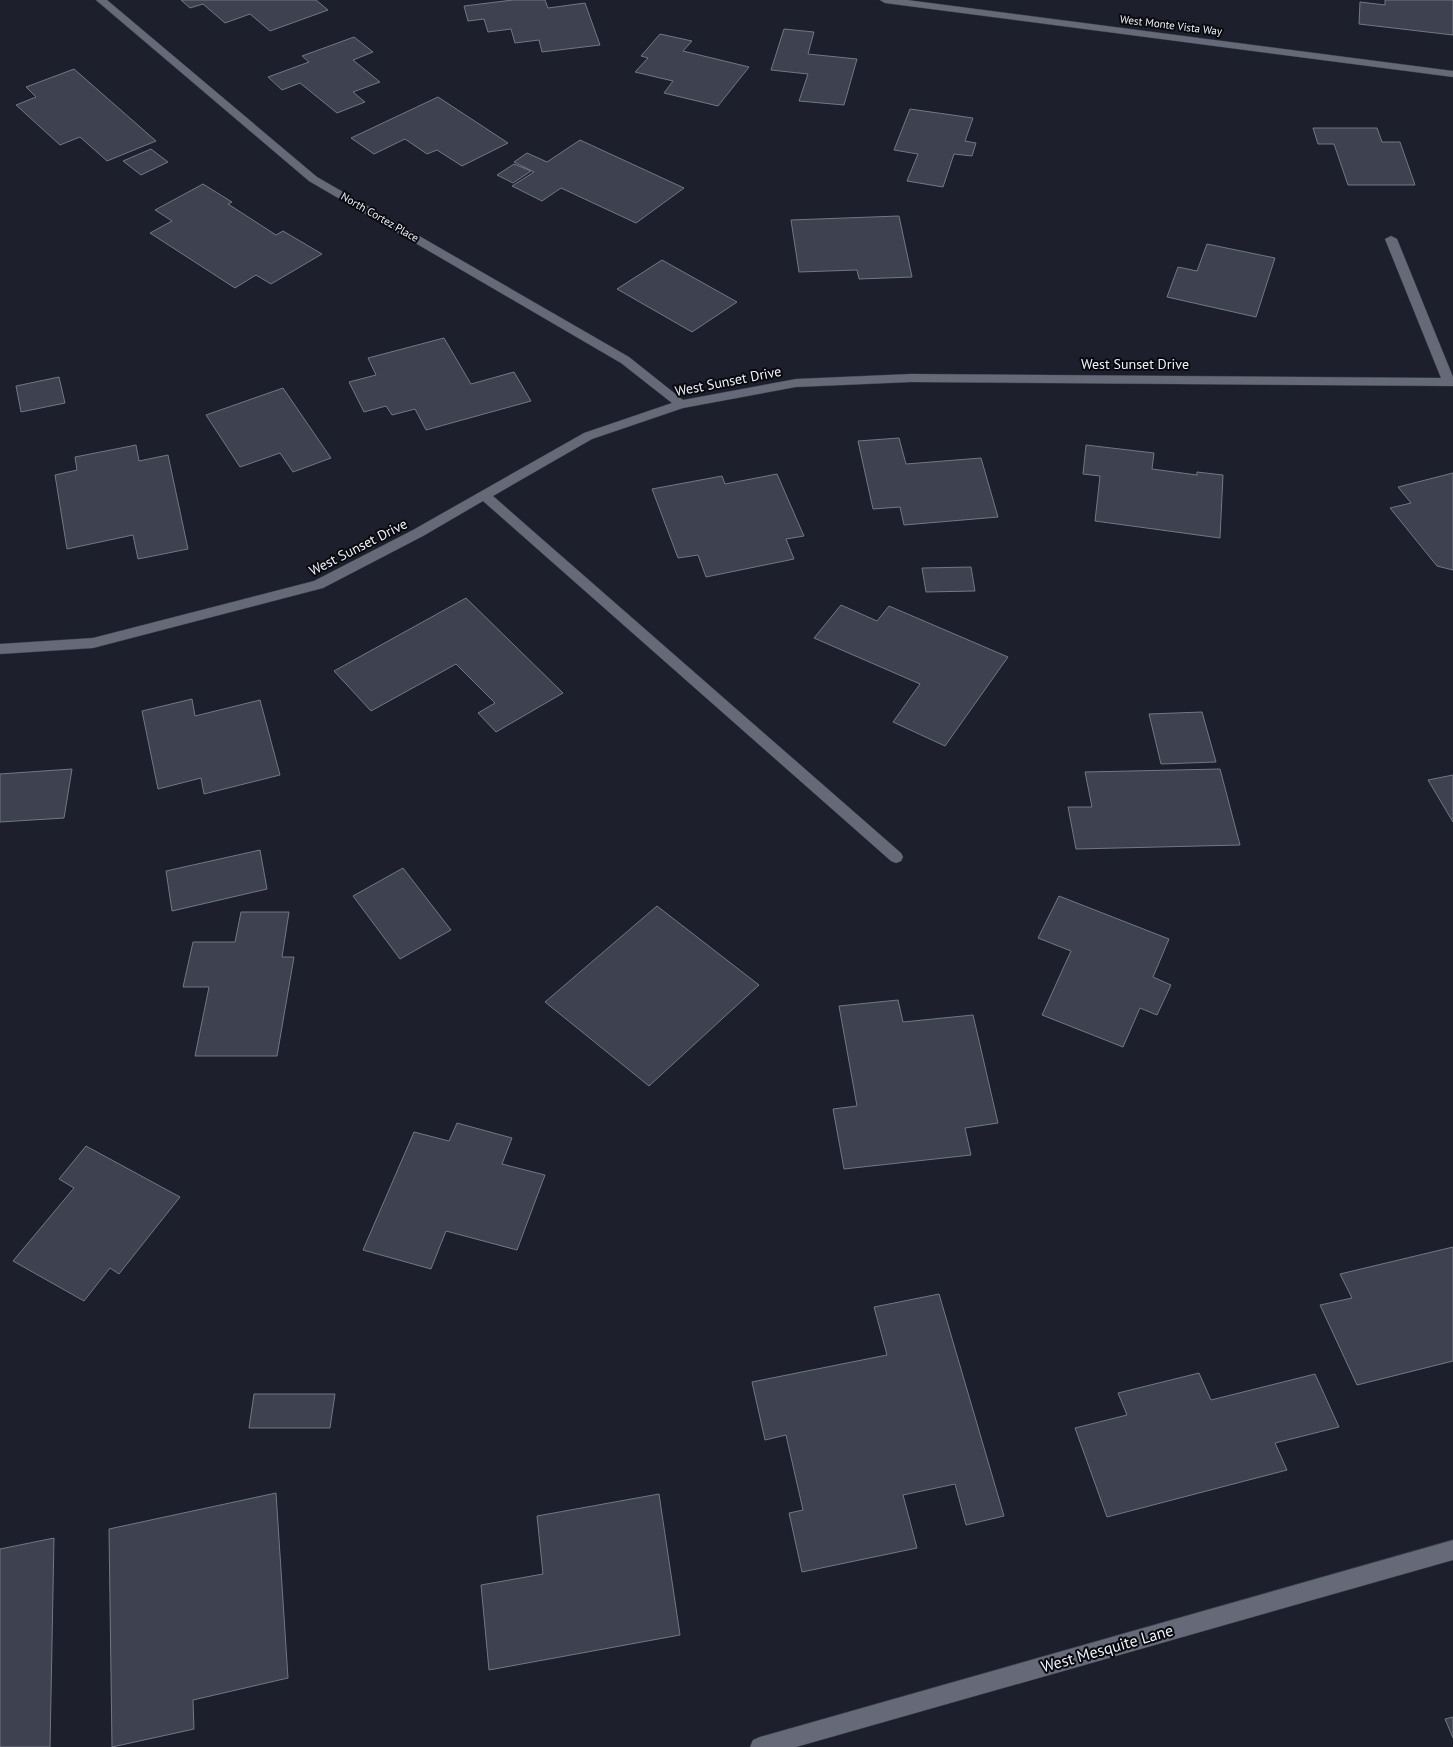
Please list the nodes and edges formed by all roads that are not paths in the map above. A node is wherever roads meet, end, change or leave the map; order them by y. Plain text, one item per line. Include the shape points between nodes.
1 (101, 0) edge
2 (885, 0) edge
3 (1453, 74) edge
4 (1391, 239) dead end
5 (1451, 382) edge
6 (681, 404) junction
7 (485, 496) junction
8 (0, 649) edge
9 (896, 856) dead end
10 (1453, 1550) edge
11 (760, 1747) edge

1 - 6 street, North Cortez Place via 313,179 626,360
2 - 3 street, West Monte Vista Way
4 - 5 street
5 - 6 street, West Sunset Drive via 911,378 796,383
6 - 7 street, West Sunset Drive via 588,436
7 - 8 street, West Sunset Drive via 318,585 93,643
7 - 9 street
10 - 11 street, West Mesquite Lane

